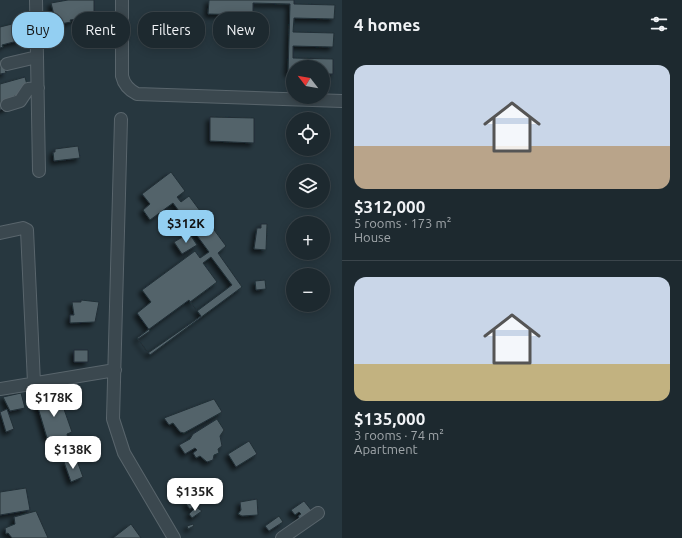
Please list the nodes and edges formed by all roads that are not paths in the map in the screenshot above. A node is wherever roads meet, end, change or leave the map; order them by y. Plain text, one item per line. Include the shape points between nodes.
1 (36, 0) edge
2 (122, 0) edge
3 (36, 12) edge
4 (37, 48) edge
5 (37, 57) junction
6 (7, 64) dead end
7 (38, 88) junction
8 (342, 101) edge
9 (7, 105) dead end
10 (120, 119) dead end
11 (39, 171) dead end
12 (0, 233) edge
13 (115, 370) junction
14 (34, 383) junction
15 (0, 388) edge
16 (318, 512) dead end
17 (174, 538) edge
18 (282, 538) edge

1 - 3 street
2 - 8 street via 122,76 123,82 137,94
4 - 5 street
5 - 6 street
5 - 7 street
7 - 9 street via 28,89 20,101
7 - 11 street
10 - 13 street
12 - 14 street via 23,228 27,230
13 - 14 street
13 - 17 street via 113,419 118,438 124,453
14 - 15 street
16 - 18 street

